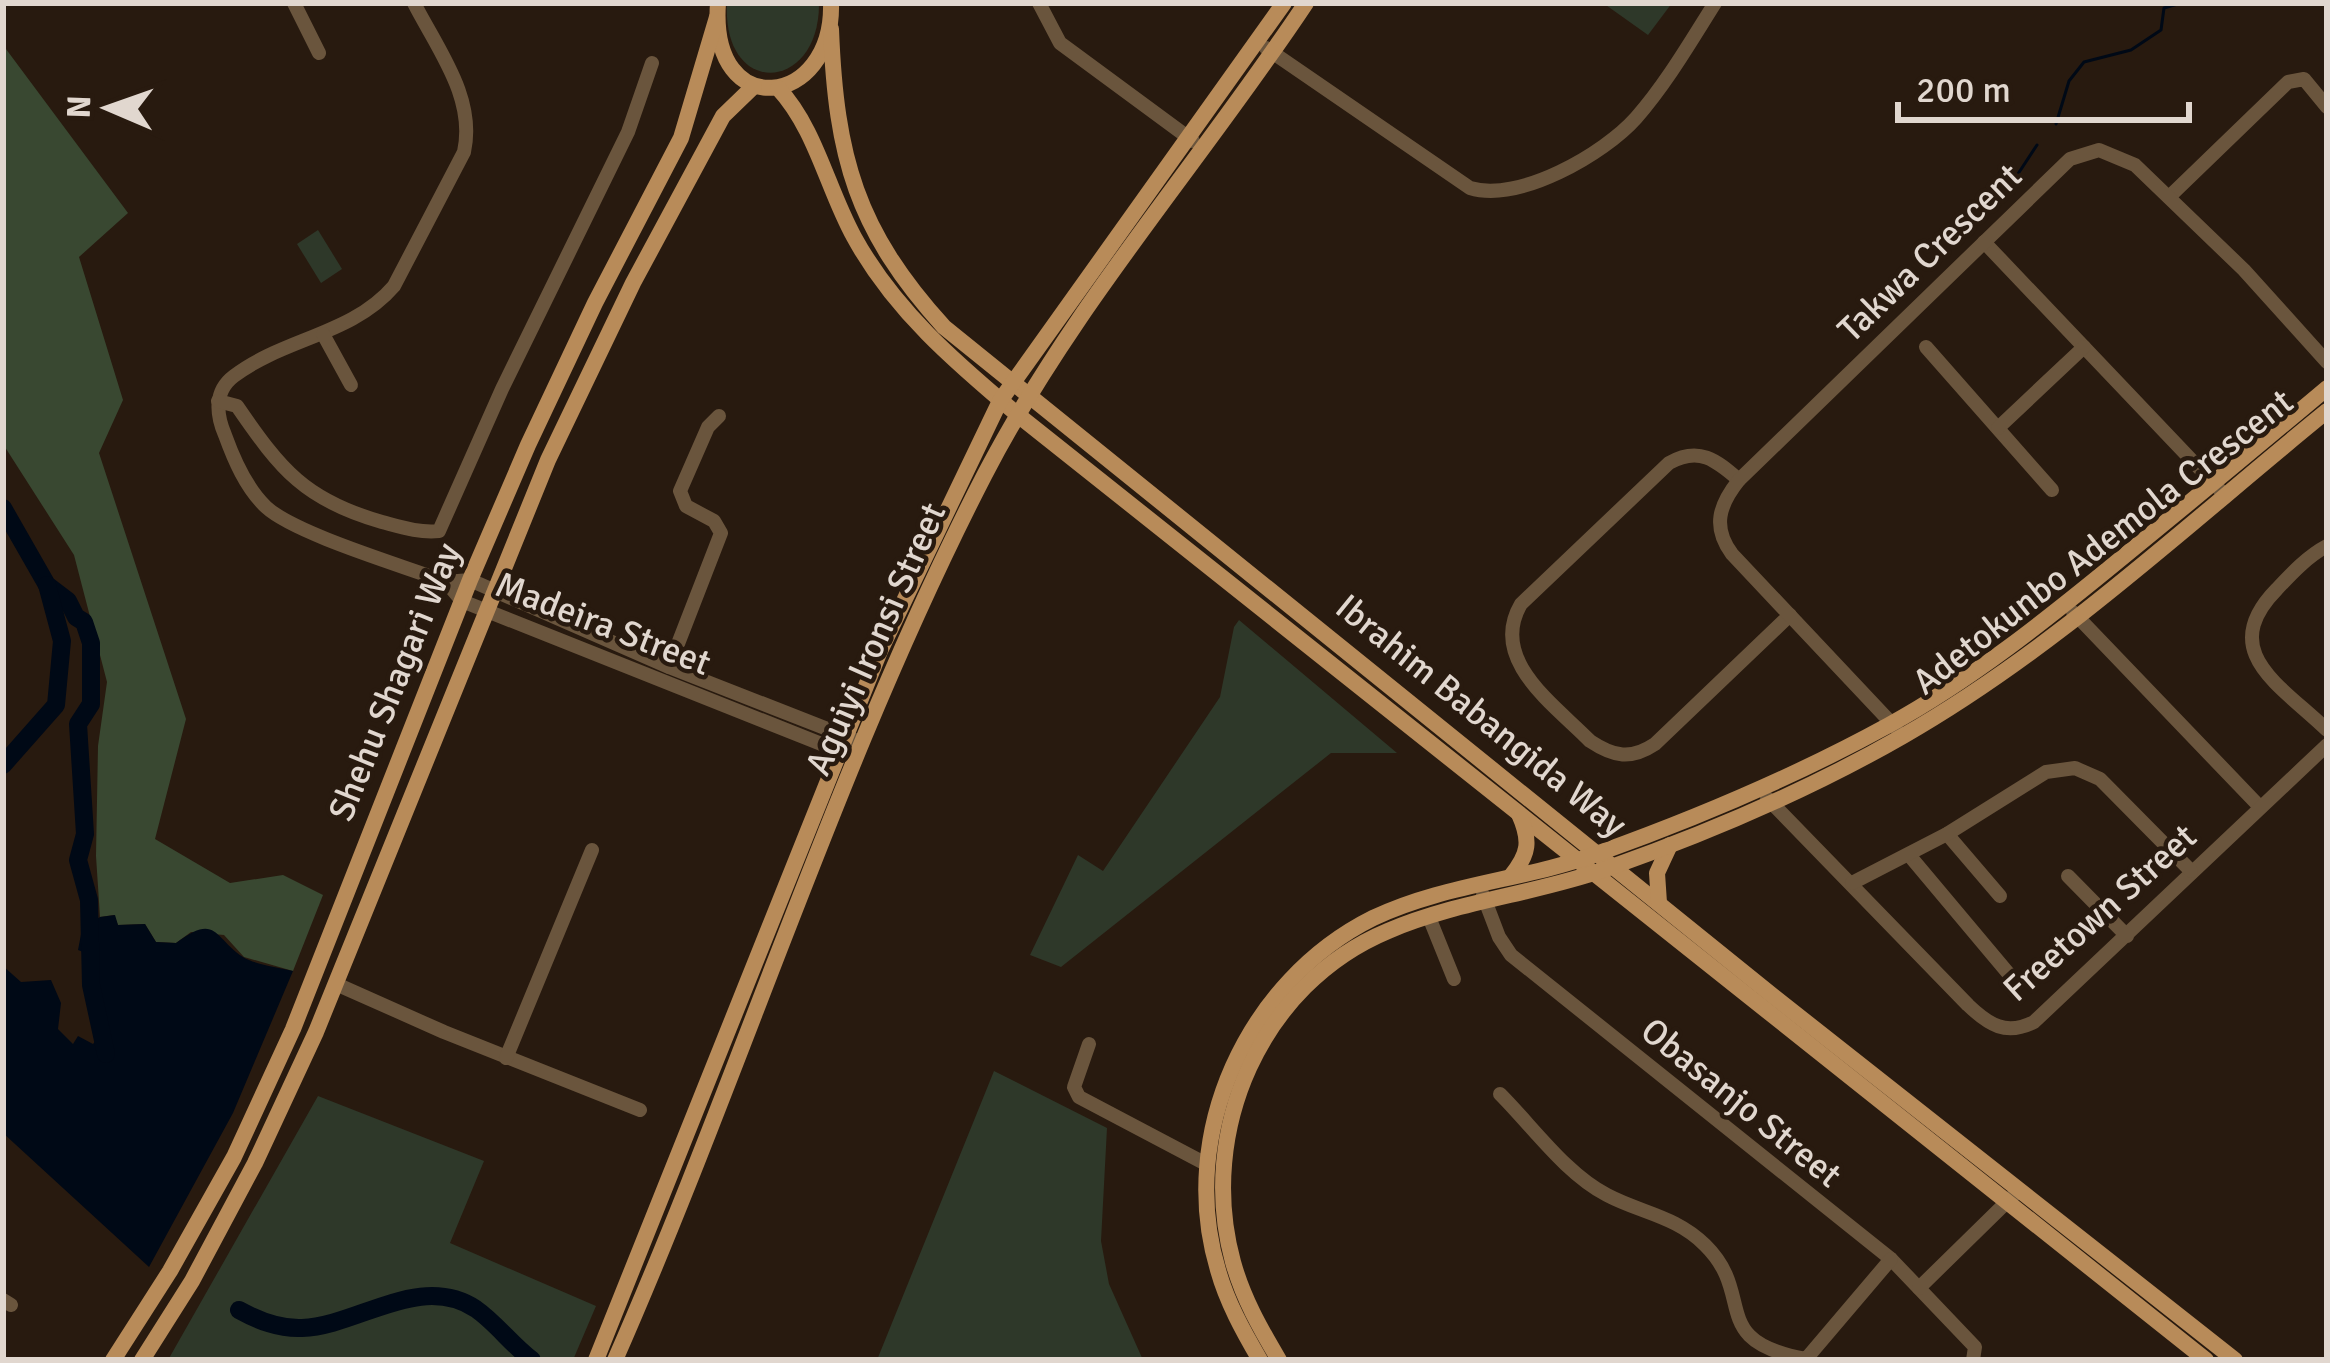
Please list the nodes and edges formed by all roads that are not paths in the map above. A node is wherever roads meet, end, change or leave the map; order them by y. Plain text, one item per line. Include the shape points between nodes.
1 (294, 3) edge
2 (413, 3) edge
3 (1039, 3) edge
4 (1284, 3) edge
5 (1306, 3) edge
6 (1715, 3) edge
7 (831, 4) edge
8 (717, 7) edge
9 (831, 29) junction
10 (1258, 41) junction
11 (319, 53) dead end
12 (1273, 53) junction
13 (652, 64) dead end
14 (754, 86) junction
15 (778, 88) junction
16 (2327, 107) edge
17 (1196, 143) junction
18 (2169, 197) junction
19 (1984, 242) junction
20 (323, 334) junction
21 (2084, 346) junction
22 (1926, 347) dead end
23 (2327, 362) edge
24 (1012, 382) junction
25 (351, 385) dead end
26 (2327, 388) edge
27 (1030, 396) junction
28 (218, 401) junction
29 (1000, 401) junction
30 (2327, 411) edge
31 (719, 416) dead end
32 (1018, 416) junction
33 (1998, 428) junction
34 (1739, 480) junction
35 (2219, 489) junction
36 (2052, 490) dead end
37 (2327, 546) edge
38 (470, 580) junction
39 (446, 582) junction
40 (496, 591) junction
41 (462, 601) junction
42 (2071, 609) junction
43 (488, 612) junction
44 (1790, 615) junction
45 (669, 667) junction
46 (1897, 730) junction
47 (2327, 730) edge
48 (842, 744) junction
49 (861, 751) junction
50 (2324, 754) edge
51 (1766, 797) junction
52 (2260, 807) junction
53 (1519, 813) junction
54 (1947, 834) junction
55 (1670, 845) junction
56 (592, 850) dead end
57 (1599, 853) junction
58 (1909, 855) junction
59 (1578, 860) junction
60 (1614, 866) junction
61 (2191, 872) junction
62 (1593, 874) junction
63 (2068, 876) dead end
64 (1511, 877) junction
65 (1852, 883) junction
66 (1482, 892) junction
67 (2000, 896) dead end
68 (1659, 903) junction
69 (1430, 917) junction
70 (2127, 936) junction
71 (2008, 973) dead end
72 (1454, 980) dead end
73 (336, 984) junction
74 (1089, 1044) dead end
75 (506, 1058) junction
76 (1500, 1094) dead end
77 (640, 1110) dead end
78 (1206, 1164) junction
79 (2011, 1197) junction
80 (1891, 1259) junction
81 (1918, 1288) junction
82 (1806, 1359) edge
83 (112, 1360) edge
84 (142, 1360) edge
85 (596, 1360) edge
86 (615, 1360) edge
87 (1260, 1360) edge
88 (1279, 1360) edge
89 (1973, 1360) edge
90 (2206, 1360) edge
91 (2235, 1360) edge

1 - 11 street
2 - 20 street via 463,100 464,152 394,286 364,314
3 - 17 street via 1060,43
4 - 10 main road, Aguiyi Ironsi Street
5 - 12 main road, Aguiyi Ironsi Street
6 - 12 street via 1617,136 1541,180 1485,192
7 - 9 main road, Ibrahim Babangida Way
8 - 14 main road via 723,58
8 - 38 main road, Shehu Shagari Way via 675,152 595,303
9 - 15 main road via 804,75
9 - 24 main road, Ibrahim Babangida Way via 842,149 874,234 944,327
10 - 12 street
10 - 17 main road, Aguiyi Ironsi Street
12 - 17 main road, Aguiyi Ironsi Street
13 - 28 street via 628,132 439,531 326,502 268,451 237,406
14 - 15 main road
14 - 40 main road, Shehu Shagari Way via 723,116 633,283
15 - 29 main road, Ibrahim Babangida Way via 891,294
16 - 18 street via 2304,79 2288,82
17 - 24 main road, Aguiyi Ironsi Street
17 - 27 main road, Aguiyi Ironsi Street
18 - 19 street, Takwa Crescent via 2114,153 2082,152
18 - 23 street, Takwa Crescent
19 - 21 street
19 - 34 street, Takwa Crescent
20 - 25 street
20 - 28 street via 233,376
21 - 33 street
21 - 35 street
22 - 33 street
24 - 27 main road, Ibrahim Babangida Way
24 - 29 main road, Aguiyi Ironsi Street
26 - 35 main road, Adetokunbo Ademola Crescent
27 - 32 main road, Aguiyi Ironsi Street
27 - 57 main road, Ibrahim Babangida Way
28 - 39 street, Madeira Street via 238,466 268,508
29 - 32 main road, Ibrahim Babangida Way
29 - 48 main road, Aguiyi Ironsi Street
30 - 35 main road, Adetokunbo Ademola Crescent
31 - 45 street via 680,491 686,506 721,533
32 - 49 main road, Aguiyi Ironsi Street via 944,559
32 - 53 main road, Ibrahim Babangida Way
33 - 36 street
34 - 44 street, Takwa Crescent via 1719,513 1720,534
34 - 44 street via 1704,455 1669,463 1521,604 1511,631 1514,658 1590,741 1627,756 1655,744
35 - 42 main road, Adetokunbo Ademola Crescent
37 - 47 street via 2261,605 2250,633 2258,662
38 - 39 street
38 - 40 street
38 - 41 main road, Shehu Shagari Way
39 - 41 street, Madeira Street
40 - 43 main road, Shehu Shagari Way
40 - 45 street
41 - 43 street, Madeira Street
41 - 83 main road, Shehu Shagari Way via 293,1029 234,1157
42 - 46 main road, Adetokunbo Ademola Crescent via 1984,685
42 - 52 street
43 - 48 street, Madeira Street
43 - 73 main road, Shehu Shagari Way
44 - 46 street, Takwa Crescent
45 - 48 street
46 - 51 main road, Adetokunbo Ademola Crescent
48 - 49 street
48 - 85 main road, Aguiyi Ironsi Street
49 - 86 main road, Aguiyi Ironsi Street
50 - 52 street, Freetown Street
51 - 55 main road, Adetokunbo Ademola Crescent
51 - 57 main road, Adetokunbo Ademola Crescent
51 - 65 street, Freetown Street
52 - 61 street, Freetown Street
53 - 59 main road, Ibrahim Babangida Way
53 - 64 main road via 1527,852
54 - 58 street
54 - 61 street via 2046,772 2075,768 2100,779
54 - 67 street
55 - 60 main road, Adetokunbo Ademola Crescent
55 - 68 main road via 1657,873
56 - 75 street
57 - 59 main road, Adetokunbo Ademola Crescent
57 - 60 main road, Ibrahim Babangida Way
58 - 65 street
58 - 71 street
59 - 62 main road, Ibrahim Babangida Way
59 - 64 main road, Adetokunbo Ademola Crescent
60 - 62 main road, Adetokunbo Ademola Crescent
60 - 68 main road, Ibrahim Babangida Way
61 - 70 street, Freetown Street
62 - 66 main road, Adetokunbo Ademola Crescent
62 - 79 main road, Ibrahim Babangida Way
63 - 70 street
64 - 66 main road, Adetokunbo Ademola Crescent
65 - 70 street, Freetown Street via 1986,1022 2010,1030 2034,1022
66 - 69 main road, Adetokunbo Ademola Crescent
66 - 78 main road, Adetokunbo Ademola Crescent via 1376,916 1291,977 1234,1062
66 - 80 street, Obasanjo Street via 1511,956
68 - 79 main road, Ibrahim Babangida Way
69 - 72 street
69 - 88 main road, Adetokunbo Ademola Crescent via 1362,944 1311,982 1275,1021 1243,1079 1225,1154 1225,1212 1241,1286
73 - 75 street
73 - 84 main road, Shehu Shagari Way via 255,1163
74 - 78 street via 1074,1087 1079,1097
75 - 77 street
76 - 82 street via 1585,1181 1666,1216 1706,1246 1751,1341
78 - 87 main road, Adetokunbo Ademola Crescent via 1216,1266
79 - 81 street
79 - 90 main road, Ibrahim Babangida Way
79 - 91 main road, Ibrahim Babangida Way
80 - 81 street, Obasanjo Street
80 - 82 street
81 - 89 street, Obasanjo Street via 1975,1347

